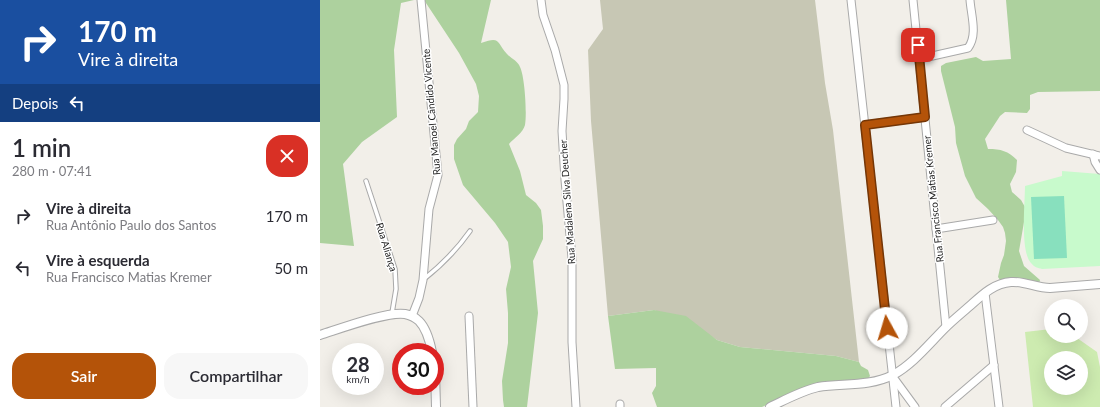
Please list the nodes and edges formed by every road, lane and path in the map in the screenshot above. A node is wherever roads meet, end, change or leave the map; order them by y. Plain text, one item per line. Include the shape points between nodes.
1 (421, 0) edge
2 (541, 0) edge
3 (852, 0) edge
4 (913, 0) edge
5 (970, 0) edge
6 (919, 60) junction
7 (925, 117) junction
8 (865, 125) junction
9 (1027, 130) dead end
10 (1097, 155) edge
11 (1100, 170) edge
12 (366, 181) dead end
13 (993, 220) dead end
14 (936, 229) junction
15 (470, 231) dead end
16 (423, 280) junction
17 (1100, 284) edge
18 (985, 293) junction
19 (392, 314) junction
20 (412, 316) junction
21 (469, 316) dead end
22 (946, 327) junction
23 (320, 335) edge
24 (429, 343) edge
25 (994, 365) junction
26 (892, 375) junction
27 (436, 395) edge
28 (436, 407) edge
29 (473, 407) edge
30 (576, 407) edge
31 (770, 407) edge
32 (896, 407) edge
33 (915, 407) edge
34 (945, 407) edge
35 (999, 407) edge

1 - 16 street, Rua Manoel Cândido Vicente via 438,167 429,209
2 - 30 street, Rua Madalena Silva Deucher via 564,85 562,131 572,252 572,342
3 - 8 street
4 - 6 street, Rua Francisco Matias Kremer
5 - 6 street via 974,34 968,48
6 - 7 street, Rua Francisco Matias Kremer
7 - 8 street
7 - 14 street, Rua Francisco Matias Kremer
8 - 26 street
9 - 10 street via 1066,148
10 - 11 street via 1095,162
12 - 19 lane, Rua Aliança via 395,269 396,289
13 - 14 street
14 - 22 street, Rua Francisco Matias Kremer
15 - 16 lane via 456,251
16 - 20 street, Rua Manoel Cândido Vicente
17 - 18 street via 1042,288 1010,282
18 - 22 street
18 - 25 street
19 - 20 street
19 - 23 street
20 - 24 street via 423,327
21 - 29 street
22 - 26 street via 912,361
25 - 34 street
25 - 35 street
26 - 31 street via 854,385 806,390
26 - 32 street
26 - 33 street
27 - 28 street

